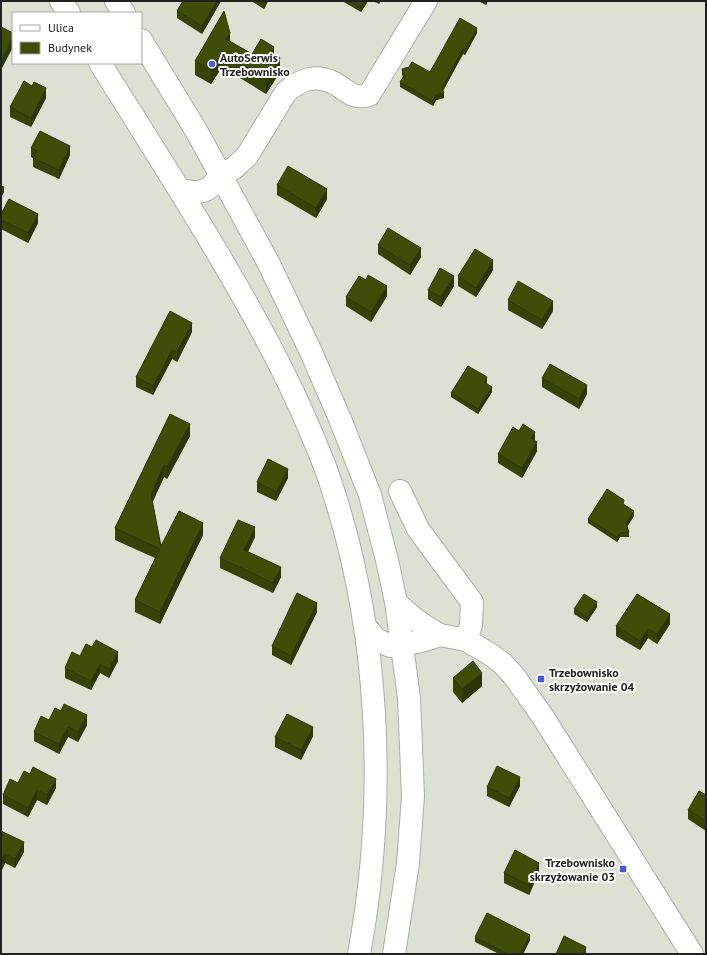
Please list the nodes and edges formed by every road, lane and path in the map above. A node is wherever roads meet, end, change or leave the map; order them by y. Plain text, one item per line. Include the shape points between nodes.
1 (61, 1) edge
2 (116, 1) edge
3 (426, 1) edge
4 (68, 12) edge
5 (123, 12) edge
6 (142, 42) edge
7 (101, 64) edge
8 (221, 175) junction
9 (179, 189) junction
10 (400, 491) dead end
11 (396, 602) junction
12 (365, 626) junction
13 (440, 635) junction
14 (466, 640) junction
15 (403, 645) junction
16 (359, 954) edge
17 (394, 954) edge
18 (692, 954) edge

1 - 4 main road
2 - 5 main road
3 - 8 main road via 369,95 351,95 332,82 316,78 305,79 295,84 286,92 246,156 234,168
6 - 8 main road
7 - 9 main road
8 - 9 main road via 214,185 204,191 192,193
8 - 11 main road via 268,262 340,419 370,495
9 - 12 main road via 272,348 300,408 327,473 340,514 354,565
10 - 14 main road via 418,529 472,602
11 - 13 main road via 416,621
11 - 15 main road
12 - 15 main road via 383,644
12 - 16 main road via 376,738 375,827
13 - 14 main road
13 - 15 main road
14 - 18 main road via 490,654 514,676 543,717
15 - 17 main road via 413,796 408,863

